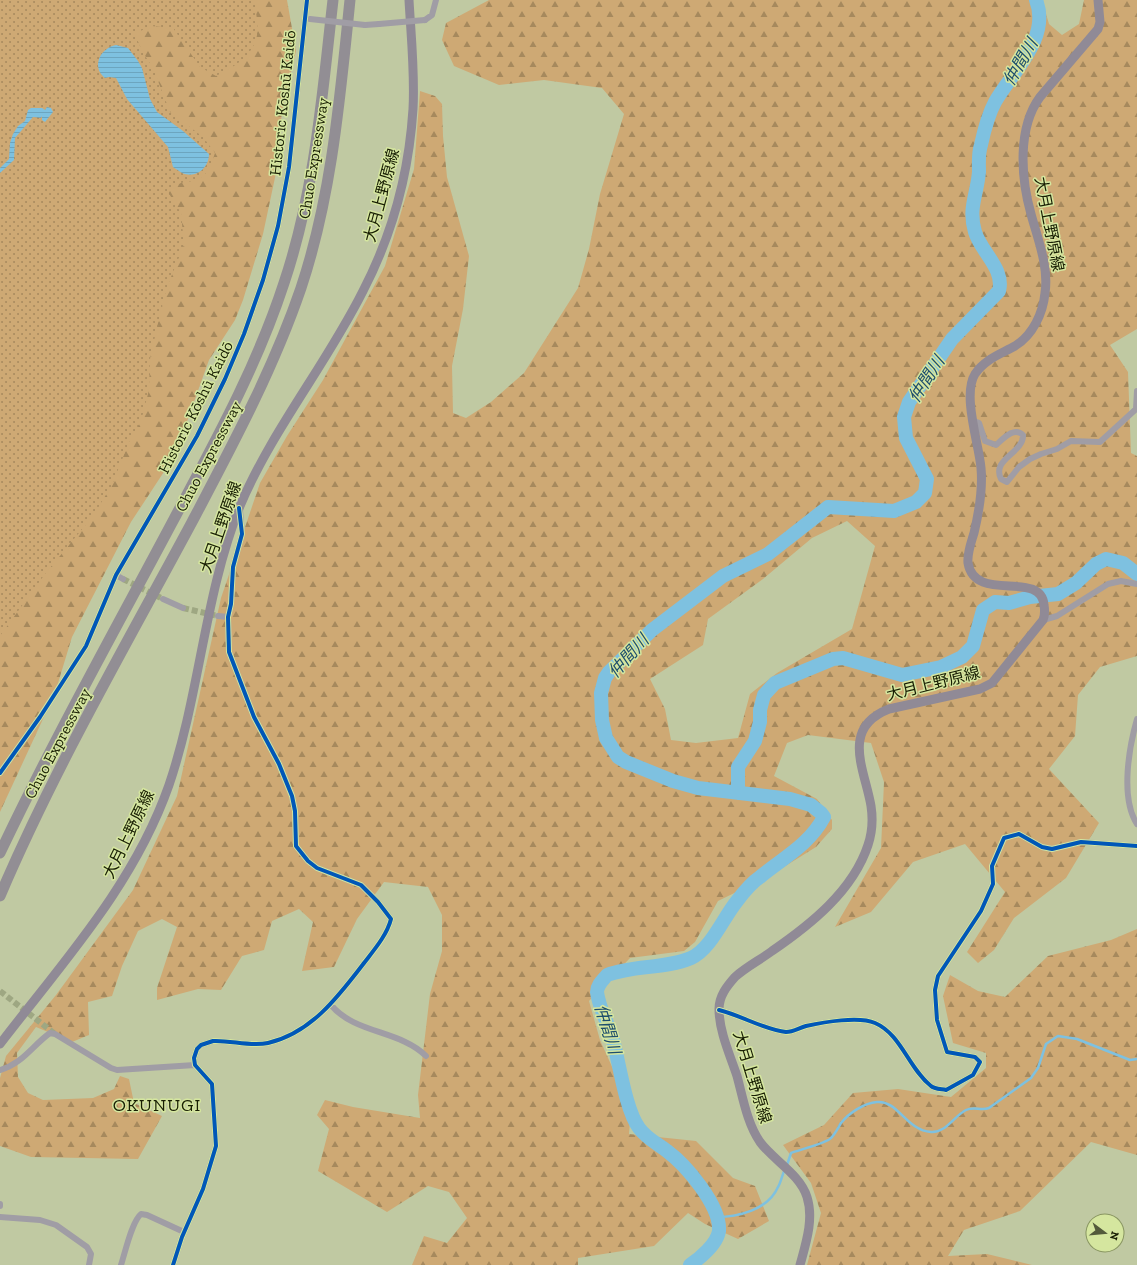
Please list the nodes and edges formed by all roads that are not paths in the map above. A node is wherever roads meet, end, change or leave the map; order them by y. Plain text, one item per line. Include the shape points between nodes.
1 (306, 0) edge
2 (333, 0) edge
3 (350, 0) edge
4 (409, 0) edge
5 (436, 0) edge
6 (1098, 0) edge
7 (307, 18) junction
8 (1137, 391) edge
9 (974, 421) junction
10 (239, 508) junction
11 (116, 575) junction
12 (123, 579) tunnel mouth
13 (1137, 584) edge
14 (163, 599) tunnel mouth
15 (183, 608) tunnel mouth
16 (218, 616) tunnel mouth
17 (228, 617) junction
18 (1044, 617) junction
19 (1137, 720) edge
20 (0, 773) edge
21 (1137, 824) edge
22 (1137, 846) edge
23 (0, 853) edge
24 (0, 896) edge
25 (331, 1005) junction
26 (719, 1010) junction
27 (0, 1044) edge
28 (426, 1056) dead end
29 (195, 1065) junction
30 (0, 1070) edge
31 (0, 1217) edge
32 (184, 1232) junction
33 (89, 1265) edge
34 (121, 1265) edge
35 (173, 1265) edge
36 (800, 1265) edge

1 - 7 street
2 - 23 highway, Chuo Expressway via 320,120 306,203 296,245 271,322 219,434
3 - 24 highway, Chuo Expressway via 336,128 323,210 288,324 241,428 57,775
4 - 10 main road, 大月上野原線 via 413,107 405,173 394,218 363,292 260,464
5 - 7 street, Historic Kōshū Kaidō, bridge via 432,15 425,20 366,25
6 - 9 main road, 大月上野原線 via 1098,29 1033,106 1026,132 1026,194 1046,273 1042,308 1033,328 1022,341 986,361 975,374 970,390
7 - 11 street, Historic Kōshū Kaidō via 289,167 278,226 263,280 241,342 197,436
8 - 9 street via 1136,409 1100,442 1071,441 1030,459 1019,467 1007,482 1001,479 1001,463 1021,443 1023,435 1020,432 1009,434 996,445 985,441 980,423
9 - 18 main road, 大月上野原線 via 982,483 979,511 968,553 970,571 987,584 1033,589 1044,602
10 - 17 street via 242,534 233,567
10 - 27 main road, 大月上野原線 via 209,609 194,692 178,757 159,809 136,859 106,907
11 - 12 street
11 - 20 street, Historic Kōshū Kaidō via 86,646 40,718
13 - 18 street via 1121,581 1108,584 1056,616
14 - 15 street
16 - 17 street
17 - 25 street via 229,652 233,666 292,796 296,846 317,868 361,885 390,919 389,926 376,948
18 - 26 main road, 大月上野原線 via 992,683 980,689 888,709 868,722 860,738 859,752 871,806 872,825 859,866 813,921 735,977 722,996
19 - 21 street via 1130,746 1128,786 1133,818
22 - 26 street via 1081,842 1052,849 1042,847 1019,834 1004,838 992,866 993,884 981,911 938,976 935,990 937,1020 946,1052 975,1057 980,1062 973,1075 946,1090 932,1087 911,1065 890,1032 875,1023 840,1020 788,1032
25 - 28 street via 338,1013 354,1022 416,1046
25 - 29 street via 298,1031 268,1043 218,1040 206,1043 197,1049
26 - 36 main road, 大月上野原線 via 754,1133 769,1153 796,1179 806,1195 810,1216
29 - 30 street via 117,1070 50,1033 22,1059
29 - 32 street via 212,1084 216,1146 203,1189
31 - 33 street via 40,1220 56,1225 87,1247 90,1254
32 - 34 street via 141,1214 132,1226 131,1238
32 - 35 street

